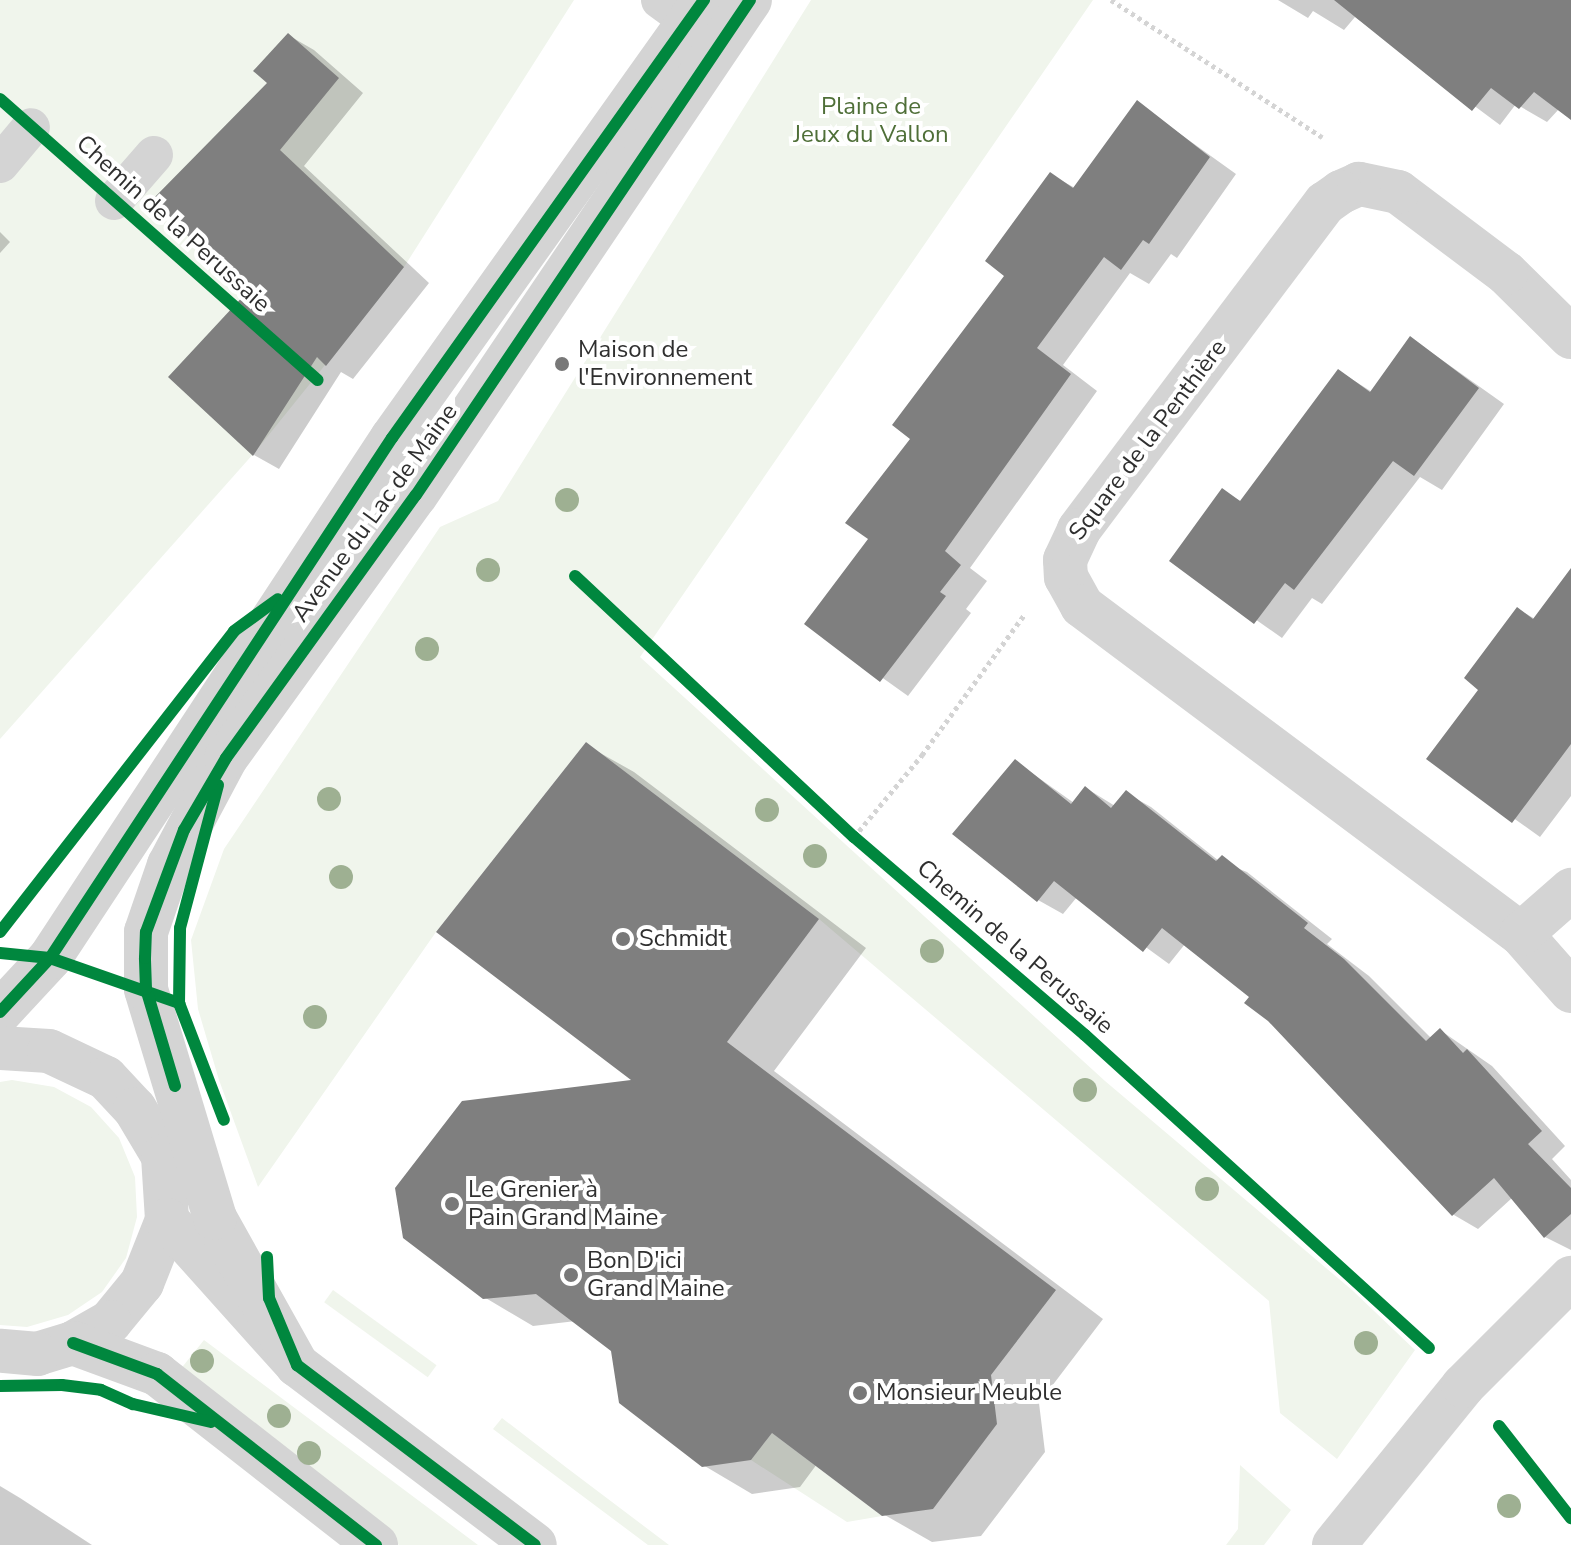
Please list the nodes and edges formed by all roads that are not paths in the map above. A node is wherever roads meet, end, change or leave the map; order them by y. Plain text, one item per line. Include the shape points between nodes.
1 (750, 0) edge
2 (684, 7) edge
3 (31, 127) dead end
4 (154, 155) dead end
5 (0, 164) edge
6 (114, 201) dead end
7 (1571, 337) edge
8 (1571, 890) edge
9 (1521, 934) junction
10 (1571, 991) edge
11 (0, 1012) edge
12 (0, 1048) edge
13 (175, 1086) junction
14 (163, 1156) junction
15 (167, 1220) junction
16 (1571, 1278) edge
17 (73, 1343) junction
18 (0, 1351) edge
19 (297, 1365) junction
20 (376, 1545) edge
21 (535, 1545) edge
22 (1334, 1545) edge

1 - 13 street, Avenue du Lac de Maine via 434,470 226,758 184,830 146,932 145,958 146,989
2 - 11 street, Avenue du Lac de Maine via 383,451 50,958
3 - 5 lane
4 - 6 lane
7 - 9 street, Square de la Penthière via 1506,273 1398,192 1359,184 1325,203 1069,543 1065,560 1066,577 1082,606
8 - 9 street
9 - 10 street, Square de la Penthière
12 - 14 street via 49,1051 106,1078 135,1109
13 - 14 street
13 - 19 street, Avenue du Lac de Maine via 215,1218
14 - 15 street
15 - 17 street via 142,1283 110,1322
15 - 19 street
16 - 22 street via 1463,1386
17 - 18 street via 38,1354
17 - 20 street via 157,1374
19 - 21 street

